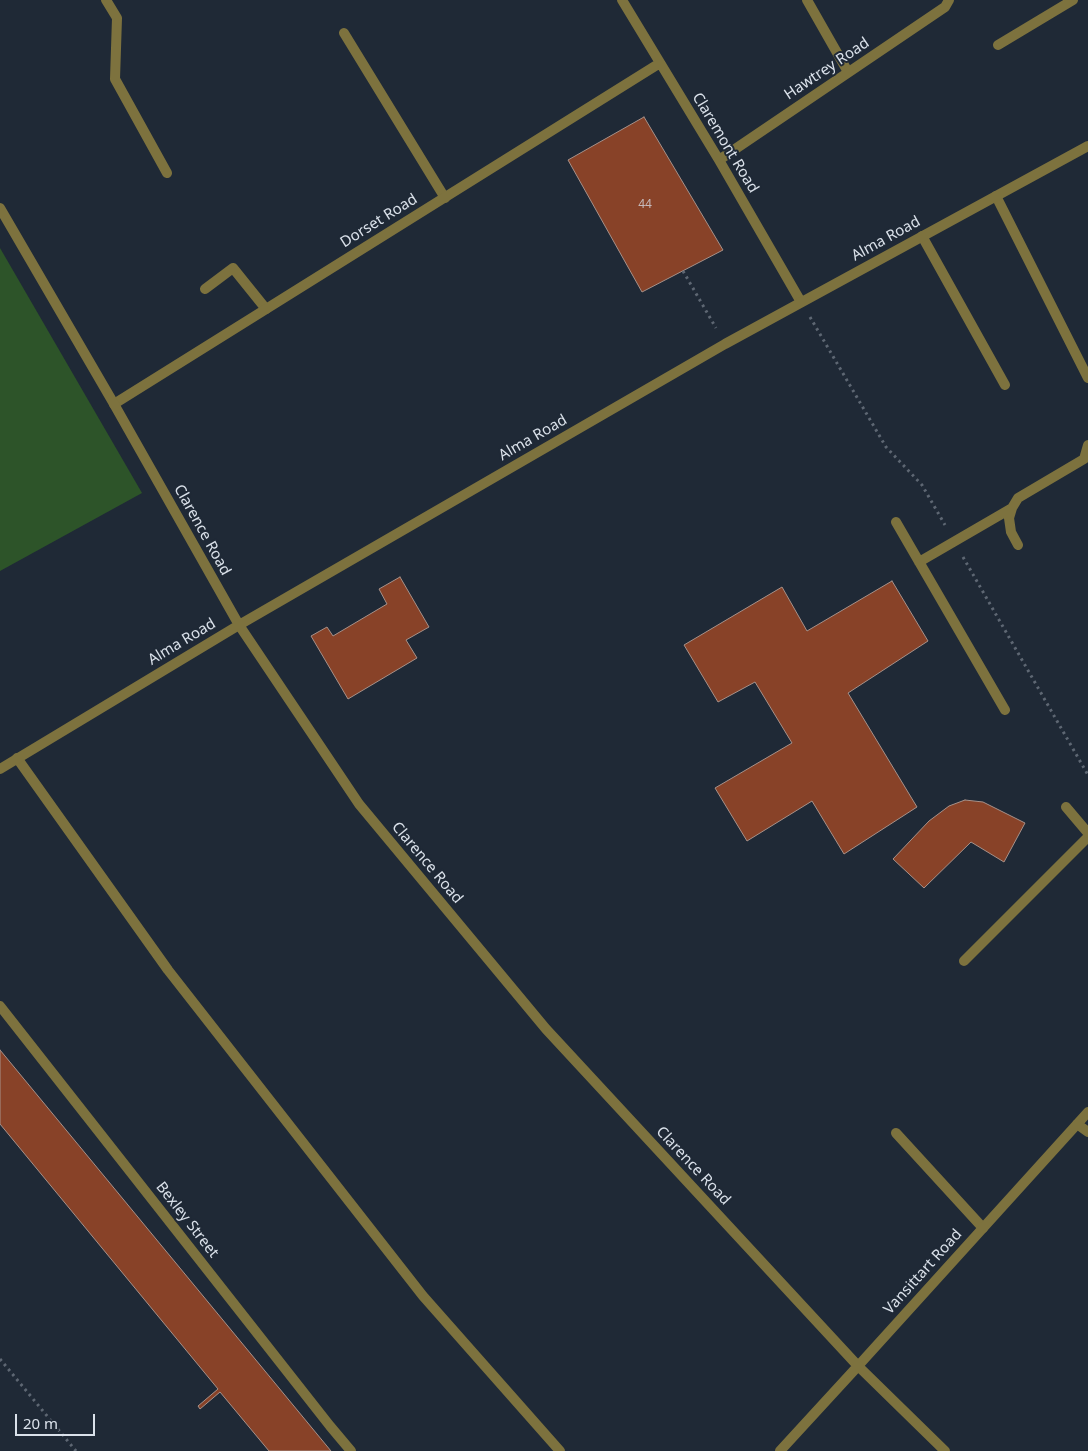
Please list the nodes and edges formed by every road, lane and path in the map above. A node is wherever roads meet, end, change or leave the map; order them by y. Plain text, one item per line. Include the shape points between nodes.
1 (106, 0) edge
2 (622, 0) edge
3 (807, 0) edge
4 (949, 0) edge
5 (1073, 0) edge
6 (344, 32) dead end
7 (998, 45) dead end
8 (660, 63) junction
9 (848, 72) junction
10 (1088, 146) edge
11 (719, 160) junction
12 (167, 173) dead end
13 (996, 196) junction
14 (445, 198) junction
15 (0, 208) edge
16 (922, 236) junction
17 (683, 271) dead end
18 (204, 289) dead end
19 (801, 302) junction
20 (266, 309) junction
21 (725, 344) junction
22 (1088, 378) edge
23 (1006, 386) dead end
24 (114, 404) junction
25 (1088, 445) edge
26 (1086, 460) edge
27 (1012, 508) junction
28 (896, 522) dead end
29 (1018, 545) dead end
30 (919, 562) junction
31 (239, 625) junction
32 (1005, 710) dead end
33 (17, 758) junction
34 (0, 769) edge
35 (1066, 807) dead end
36 (1088, 833) edge
37 (1088, 837) edge
38 (964, 961) dead end
39 (0, 1006) edge
40 (1088, 1112) edge
41 (1076, 1124) junction
42 (1088, 1132) edge
43 (896, 1133) dead end
44 (982, 1228) junction
45 (0, 1359) edge
46 (858, 1366) junction
47 (76, 1451) edge
48 (351, 1451) edge
49 (560, 1451) edge
50 (780, 1451) edge
51 (945, 1451) edge

1 - 12 street via 117,18 115,79
2 - 8 street, Claremont Road
3 - 9 street
4 - 9 street, Hawtrey Road via 945,7
5 - 7 street
6 - 14 street
8 - 11 street, Claremont Road
8 - 14 street, Dorset Road
9 - 11 street, Hawtrey Road
10 - 13 street, Alma Road
11 - 19 street, Claremont Road
13 - 16 street, Alma Road
13 - 22 street
14 - 20 street, Dorset Road
15 - 24 street, Clarence Road
16 - 19 street, Alma Road
16 - 23 street
17 - 21 path
18 - 20 street via 233,268
19 - 21 street, Alma Road
20 - 24 street, Dorset Road
21 - 31 street, Alma Road
24 - 31 street, Clarence Road
25 - 26 street
26 - 27 street via 1018,498
27 - 29 street via 1009,518
27 - 30 street
28 - 30 street
30 - 32 street
31 - 33 street, Alma Road
31 - 46 street, Clarence Road via 359,804 546,1029
33 - 34 street, Alma Road
33 - 49 street via 168,970 423,1296
35 - 36 street
37 - 38 street
39 - 48 street, Bexley Street
40 - 41 street, Vansittart Road
41 - 42 street
41 - 44 street, Vansittart Road
43 - 44 street
44 - 46 street, Vansittart Road
45 - 47 path
46 - 50 street, Vansittart Road
46 - 51 street, Clarence Road

